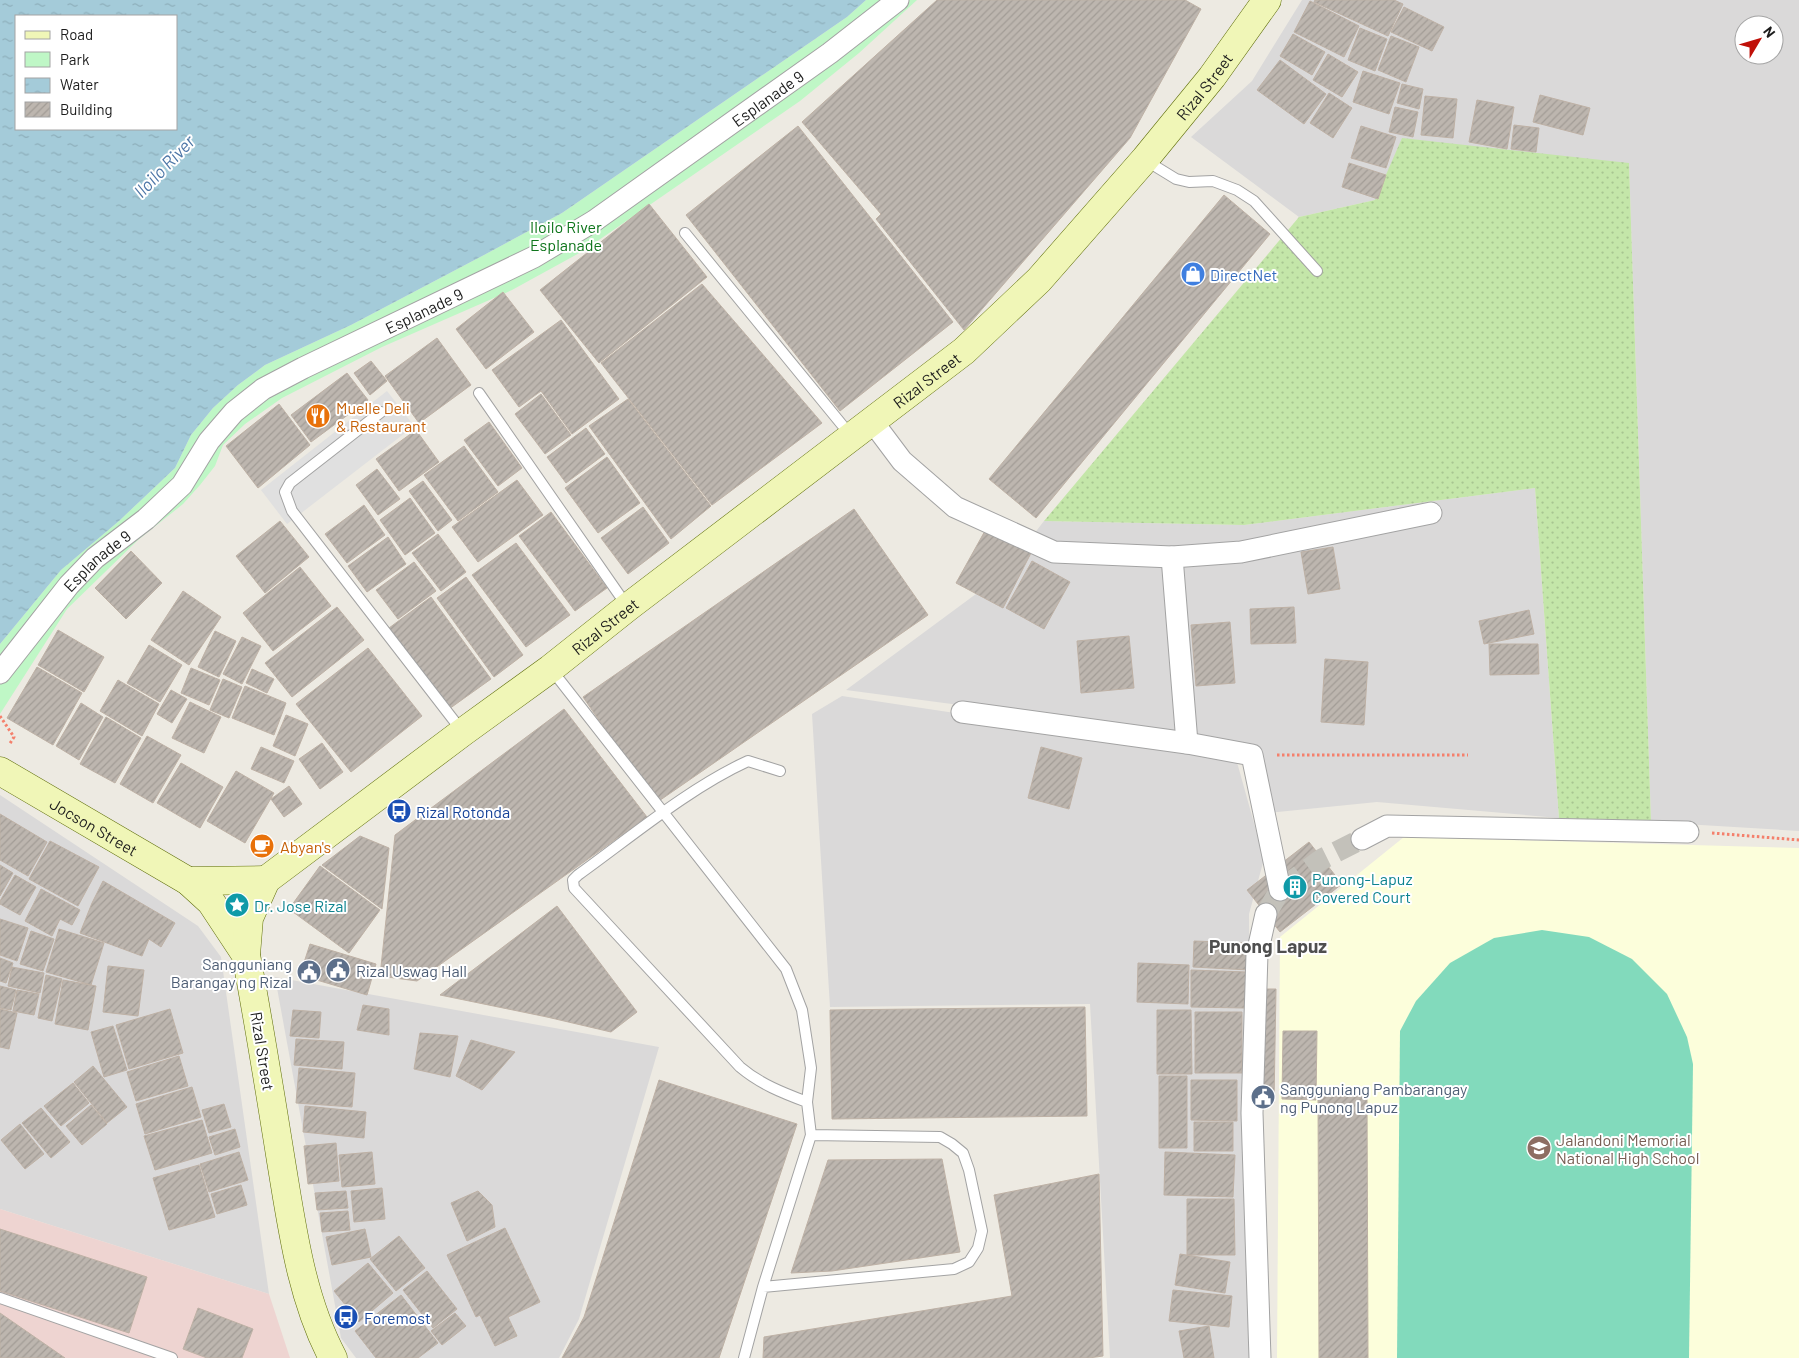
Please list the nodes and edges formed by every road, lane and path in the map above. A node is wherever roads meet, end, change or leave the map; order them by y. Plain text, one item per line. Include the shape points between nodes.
1 (898, 0) edge
2 (1267, 0) edge
3 (1145, 159) junction
4 (685, 233) dead end
5 (1317, 271) dead end
6 (479, 392) dead end
7 (381, 412) dead end
8 (862, 429) junction
9 (1431, 513) dead end
10 (1172, 557) junction
11 (628, 606) junction
12 (550, 669) junction
13 (0, 673) edge
14 (962, 712) dead end
15 (0, 716) edge
16 (463, 732) junction
17 (1187, 743) junction
18 (1252, 755) junction
19 (1468, 755) dead end
20 (3, 761) edge
21 (780, 771) dead end
22 (663, 813) junction
23 (1688, 832) joint
24 (1362, 839) tunnel mouth
25 (1799, 840) edge
26 (266, 880) junction
27 (188, 881) junction
28 (1280, 890) dead end
29 (1266, 914) tunnel mouth
30 (246, 955) junction
31 (807, 1102) junction
32 (810, 1135) junction
33 (763, 1287) junction
34 (0, 1298) edge
35 (172, 1358) edge
36 (333, 1358) edge
37 (744, 1358) edge
38 (1260, 1358) edge

1 - 13 street, Esplanade 9 via 830,53 594,221 534,257 303,368 256,395 234,412 209,441 182,485 94,558 69,585
2 - 3 main road, Rizal Street via 1212,77
3 - 5 lane via 1176,179 1213,182 1237,190 1254,201
3 - 8 main road, Rizal Street via 1039,280 964,351
4 - 8 lane
6 - 11 lane
7 - 16 lane via 290,483 285,492 292,511
8 - 10 street via 955,507 1054,552
8 - 11 main road, Rizal Street
9 - 10 street via 1241,552
10 - 17 street
11 - 12 main road, Rizal Street
12 - 16 main road, Rizal Street
12 - 22 lane
14 - 17 street
15 - 20 path via 14,737
16 - 26 main road, Rizal Street
17 - 18 street
18 - 19 path
18 - 28 street
20 - 27 main road, Jocson Street
21 - 22 lane via 748,761 722,773
22 - 31 lane via 786,969 802,1010 811,1068
22 - 31 lane via 578,875 573,880 574,888 740,1067 762,1083
23 - 24 street via 1387,826
23 - 25 path
26 - 27 main road
26 - 30 main road, Rizal Street via 248,918
27 - 30 main road, Jocson Street via 211,902
29 - 38 street via 1257,954 1252,1113
30 - 36 main road, Rizal Street via 290,1220 316,1321
31 - 32 lane
32 - 33 lane
32 - 33 lane via 940,1137 952,1144 963,1153 969,1170 982,1231 978,1248 969,1262 954,1269
33 - 37 lane
34 - 35 lane

